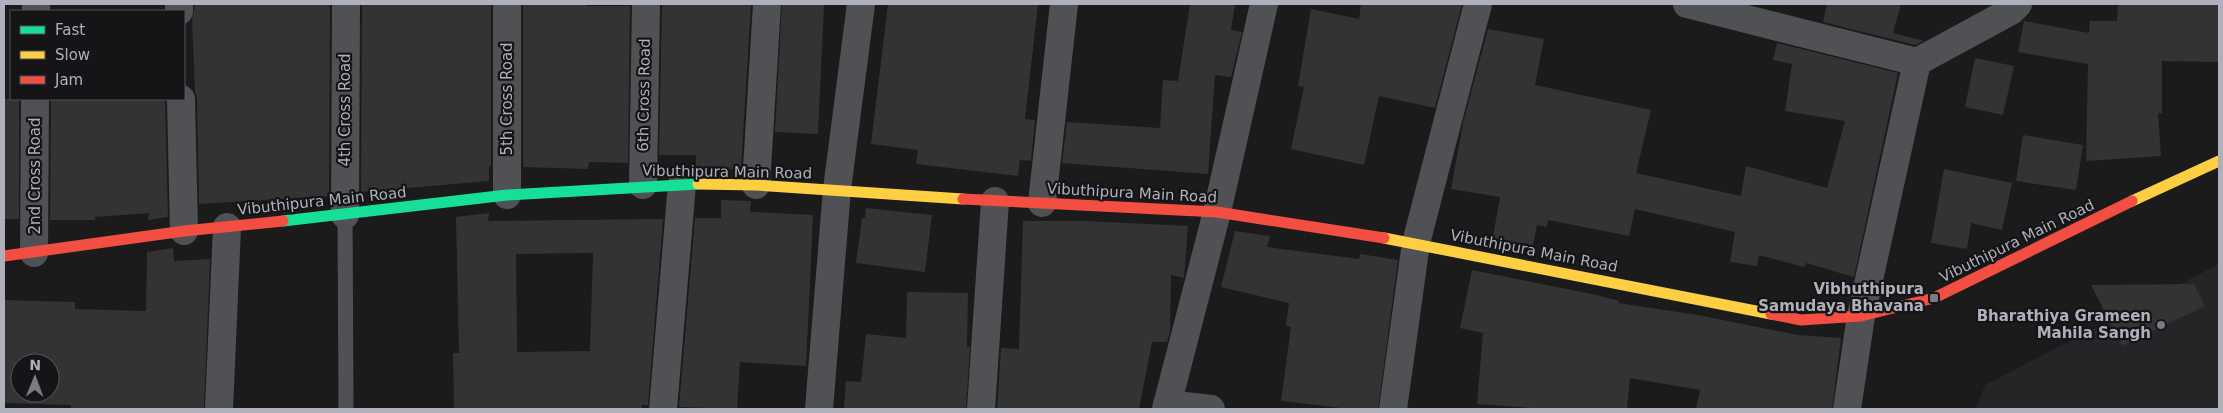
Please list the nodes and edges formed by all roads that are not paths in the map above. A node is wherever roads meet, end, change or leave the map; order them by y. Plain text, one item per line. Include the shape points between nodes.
1 (346, 4) edge
2 (507, 4) edge
3 (646, 4) edge
4 (767, 4) edge
5 (861, 4) edge
6 (1064, 4) edge
7 (1264, 4) edge
8 (1478, 4) edge
9 (1687, 4) edge
10 (2018, 4) edge
11 (1778, 15) edge
12 (1917, 62) junction
13 (35, 100) edge
14 (181, 100) edge
15 (2219, 161) edge
16 (682, 184) junction
17 (756, 185) junction
18 (643, 186) junction
19 (837, 190) junction
20 (507, 195) junction
21 (995, 201) junction
22 (1042, 203) junction
23 (1216, 212) junction
24 (345, 215) junction
25 (228, 227) junction
26 (184, 231) junction
27 (1416, 243) junction
28 (34, 253) junction
29 (4, 256) edge
30 (1861, 316) junction
31 (1167, 407) edge
32 (219, 409) edge
33 (346, 409) edge
34 (663, 409) edge
35 (819, 409) edge
36 (981, 409) edge
37 (1211, 409) edge
38 (1393, 409) edge
39 (1846, 409) edge

1 - 24 street, 4th Cross Road
2 - 20 street, 5th Cross Road
3 - 18 street, 6th Cross Road
4 - 17 street
5 - 19 street
6 - 22 street
7 - 23 street
8 - 27 street
9 - 11 street
10 - 12 street via 2011,11
11 - 12 street
12 - 30 street
13 - 28 street, 2nd Cross Road
14 - 26 street
15 - 30 street, Vibuthipura Main Road via 1934,298
16 - 17 street, Vibuthipura Main Road
16 - 18 street, Vibuthipura Main Road
16 - 34 street
17 - 19 street, Vibuthipura Main Road
18 - 20 street, Vibuthipura Main Road
19 - 21 street, Vibuthipura Main Road
19 - 35 street
20 - 24 street, Vibuthipura Main Road
21 - 22 street, Vibuthipura Main Road
21 - 36 street
22 - 23 street, Vibuthipura Main Road
23 - 27 street, Vibuthipura Main Road
23 - 31 street
24 - 25 street, Vibuthipura Main Road
24 - 33 lane
25 - 26 street, Vibuthipura Main Road
25 - 32 street
26 - 28 street, Vibuthipura Main Road
27 - 30 street, Vibuthipura Main Road via 1801,320
27 - 38 street
28 - 29 street, Vibuthipura Main Road
30 - 39 street
31 - 37 street

